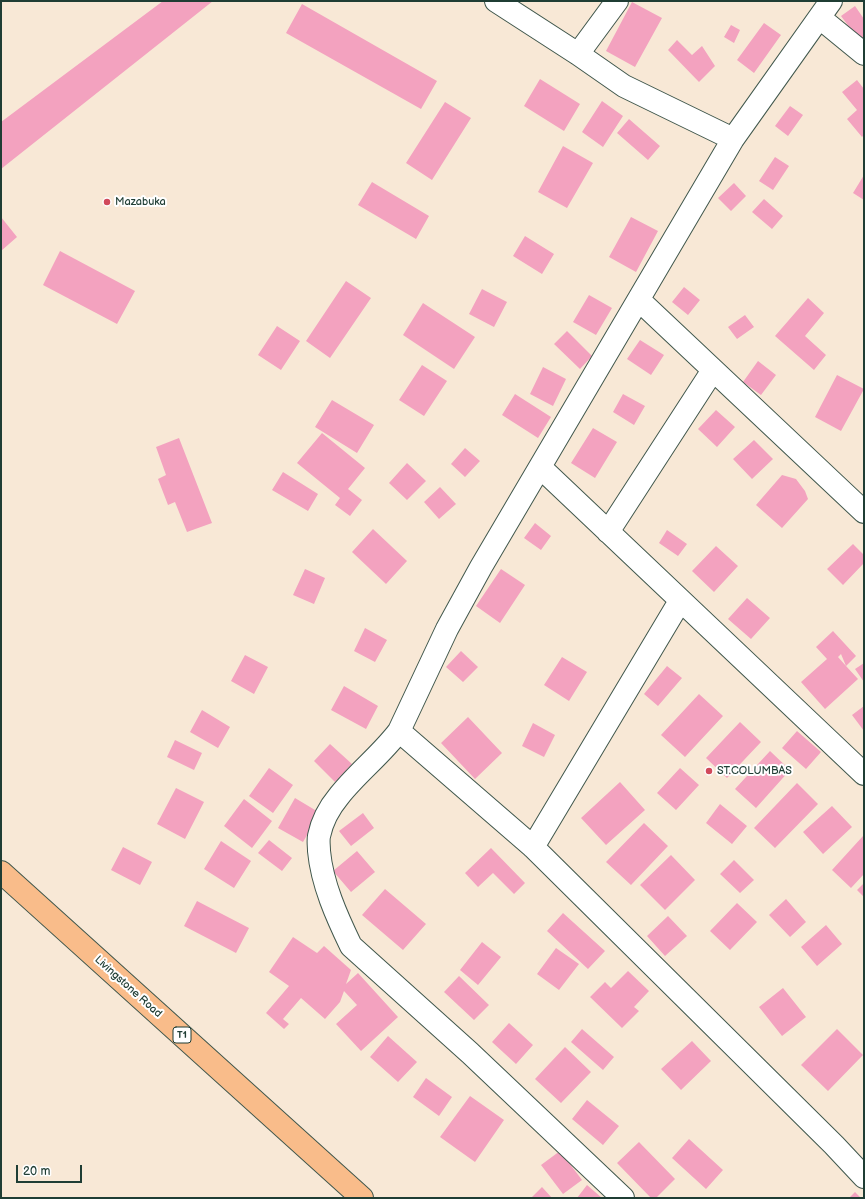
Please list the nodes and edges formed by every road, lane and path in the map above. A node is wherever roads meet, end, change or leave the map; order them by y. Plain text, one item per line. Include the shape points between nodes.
1 (496, 1) edge
2 (617, 1) edge
3 (826, 10) edge
4 (578, 54) junction
5 (864, 54) edge
6 (733, 138) junction
7 (639, 300) junction
8 (713, 370) junction
9 (540, 467) junction
10 (864, 512) edge
11 (608, 532) junction
12 (680, 600) junction
13 (399, 732) junction
14 (864, 774) edge
15 (533, 847) junction
16 (1, 872) edge
17 (864, 1177) edge
18 (362, 1198) edge
19 (623, 1198) edge

1 - 4 street
2 - 4 street
3 - 5 street
3 - 6 street
4 - 6 street via 624,86
6 - 7 street
7 - 8 street
7 - 9 street
8 - 10 street
8 - 11 street
9 - 11 street
9 - 13 street via 447,629
11 - 12 street
12 - 14 street
12 - 15 street
13 - 15 street
13 - 19 street via 327,812 318,838 320,862 341,926 351,946 470,1053
15 - 17 street via 834,1144
16 - 18 highway, Livingstone Road / T1

